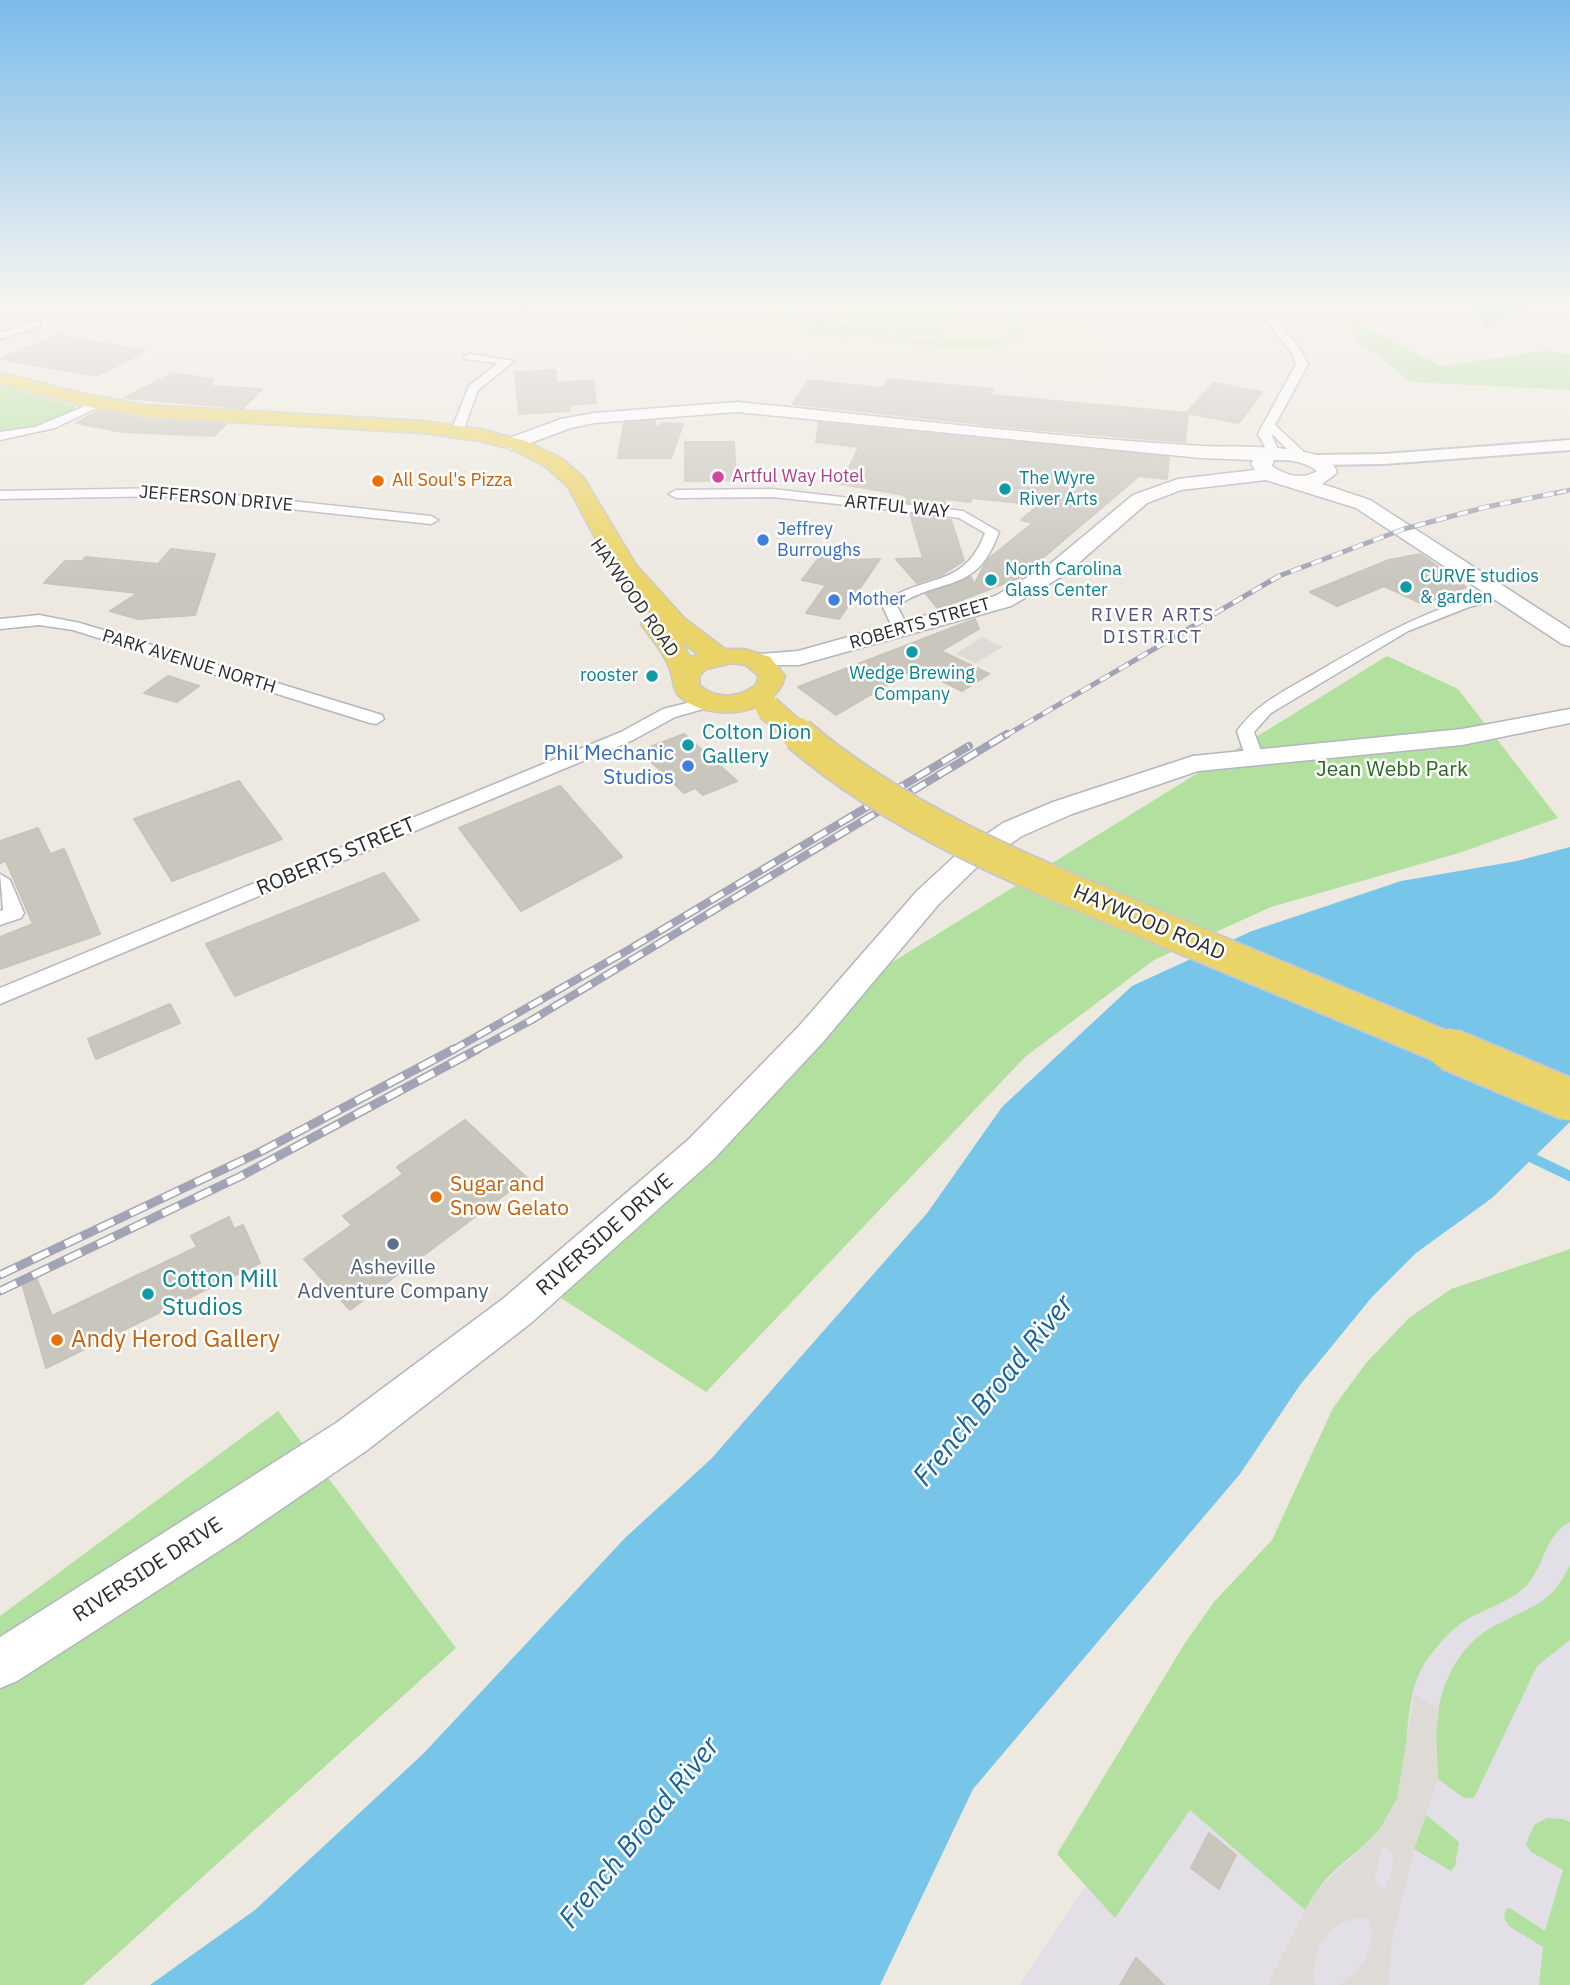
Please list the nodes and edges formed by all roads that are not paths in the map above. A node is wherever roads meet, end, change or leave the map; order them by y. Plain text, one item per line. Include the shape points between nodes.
1 (71, 397) edge
2 (470, 397) edge
3 (1285, 397) edge
4 (99, 404) junction
5 (1270, 426) junction
6 (457, 430) junction
7 (0, 436) edge
8 (511, 443) junction
9 (1570, 445) edge
10 (1267, 462) junction
11 (1317, 464) junction
12 (1294, 481) junction
13 (677, 494) dead end
14 (0, 495) edge
15 (1363, 504) junction
16 (431, 520) dead end
17 (610, 557) junction
18 (1502, 594) junction
19 (0, 624) edge
20 (902, 631) junction
21 (1569, 639) edge
22 (719, 656) junction
23 (772, 665) junction
24 (685, 679) junction
25 (711, 702) junction
26 (762, 703) junction
27 (669, 713) junction
28 (1570, 716) edge
29 (376, 719) dead end
30 (1570, 730) edge
31 (1254, 756) junction
32 (1168, 775) junction
33 (0, 880) edge
34 (0, 918) edge
35 (0, 996) edge
36 (1570, 1100) edge
37 (0, 1664) edge

1 - 4 main road, HAYWOOD ROAD
2 - 6 street
3 - 5 street
4 - 6 main road, HAYWOOD ROAD via 146,411
4 - 7 street via 58,424
5 - 10 street via 1264,434
5 - 11 street
6 - 8 main road, HAYWOOD ROAD
8 - 10 main road via 594,418 730,407
8 - 17 main road, HAYWOOD ROAD via 545,457 570,475 589,501
9 - 11 street via 1384,458 1368,464
10 - 11 main road
10 - 12 main road
10 - 20 main road, ROBERTS STREET via 1140,499 1058,569 1024,591
11 - 12 main road via 1315,480
11 - 15 main road
12 - 15 main road
13 - 20 street, ARTFUL WAY via 772,493 922,509 963,515 992,532 987,553 957,580 902,594 890,605
14 - 16 street, JEFFERSON DRIVE via 168,492
15 - 18 main road
17 - 22 main road, HAYWOOD ROAD via 690,639
17 - 24 main road, HAYWOOD ROAD via 671,645
18 - 21 main road
18 - 31 street via 1403,628 1265,709 1245,731
19 - 29 street, PARK AVENUE NORTH via 38,620 75,626
20 - 23 main road, ROBERTS STREET
22 - 23 main road
22 - 24 main road via 697,663
23 - 26 main road
24 - 25 main road via 693,694
24 - 27 street
25 - 26 main road
25 - 27 street, ROBERTS STREET
26 - 36 main road, HAYWOOD ROAD, bridge via 821,754 904,808 1009,864
27 - 35 street, ROBERTS STREET via 627,736
28 - 31 main road, RIVERSIDE DRIVE via 1462,737
30 - 32 main road, RIVERSIDE DRIVE via 1422,752
31 - 32 main road, RIVERSIDE DRIVE via 1193,764
32 - 37 main road, RIVERSIDE DRIVE via 1026,822 967,860 718,1134 474,1346 342,1443
33 - 34 street via 14,913

